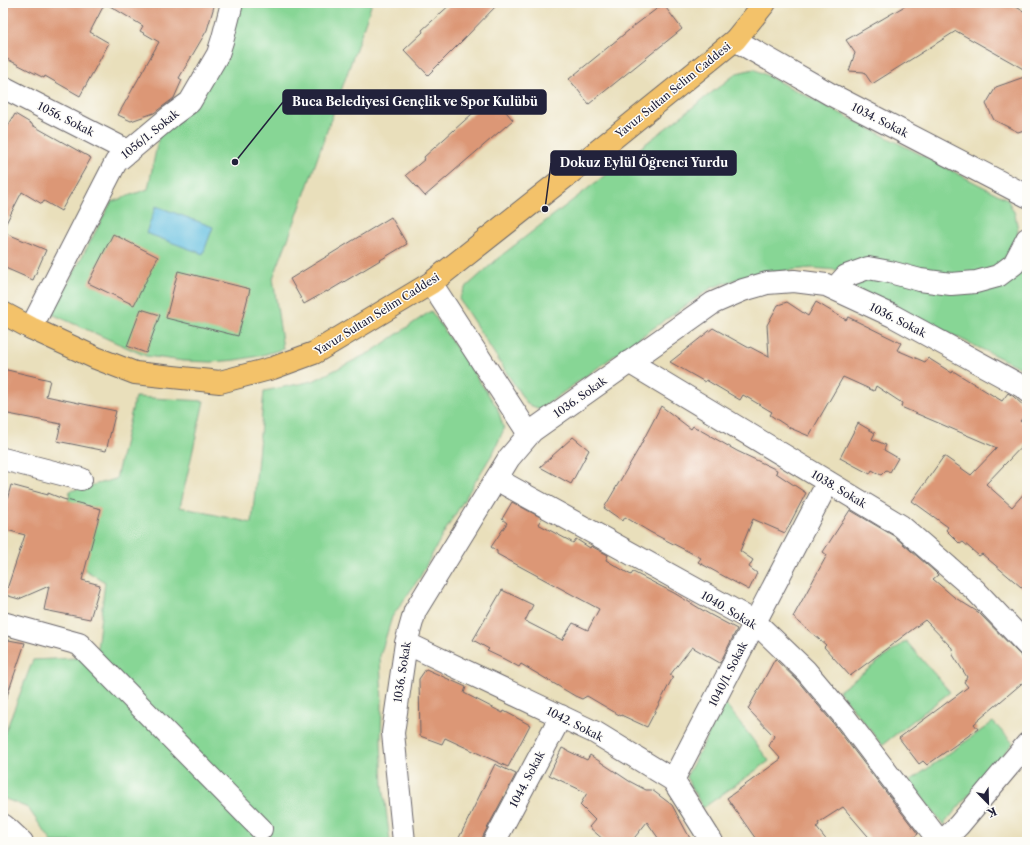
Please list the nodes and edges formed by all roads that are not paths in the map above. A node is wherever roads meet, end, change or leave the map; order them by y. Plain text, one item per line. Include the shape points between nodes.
1 (232, 3) edge
2 (765, 3) edge
3 (735, 40) junction
4 (3, 87) edge
5 (128, 151) junction
6 (1027, 196) edge
7 (1027, 239) edge
8 (431, 283) junction
9 (835, 288) junction
10 (3, 313) edge
11 (31, 328) junction
12 (629, 362) junction
13 (1027, 391) edge
14 (529, 434) junction
15 (3, 459) edge
16 (81, 479) dead end
17 (496, 479) junction
18 (828, 482) junction
19 (755, 622) junction
20 (3, 623) edge
21 (406, 643) junction
22 (1027, 645) edge
23 (561, 716) junction
24 (1027, 744) edge
25 (673, 780) junction
26 (3, 825) edge
27 (261, 829) dead end
28 (22, 842) edge
29 (404, 842) edge
30 (494, 842) edge
31 (712, 842) edge
32 (941, 842) edge

1 - 5 street, 1056/1. Sokak via 218,54 190,102
2 - 3 main road, Yavuz Sultan Selim Caddesi
3 - 6 street, 1034. Sokak via 830,94
3 - 8 main road, Yavuz Sultan Selim Caddesi
4 - 5 street, 1056. Sokak
5 - 11 street, 1056/1. Sokak via 116,162
7 - 9 street via 1014,264 998,276 976,282 951,284 920,280 868,268 846,276
8 - 11 main road, Yavuz Sultan Selim Caddesi via 314,353 273,368 220,382 135,373
8 - 14 street
9 - 12 street, 1036. Sokak via 794,281 767,283 743,290 713,303
9 - 13 street, 1036. Sokak via 893,316
10 - 11 main road, Yavuz Sultan Selim Caddesi
12 - 14 street, 1036. Sokak
12 - 18 street, 1038. Sokak
14 - 17 street, 1036. Sokak via 508,458
15 - 16 street
17 - 19 street, 1040. Sokak
17 - 21 street, 1036. Sokak via 415,611
18 - 19 street, 1040/1. Sokak
18 - 22 street, 1038. Sokak via 901,526 975,590
19 - 25 street, 1040/1. Sokak
19 - 32 street, 1040. Sokak via 811,676
20 - 27 street via 79,644
21 - 23 street, 1042. Sokak
21 - 29 street, 1036. Sokak via 393,733
23 - 25 street, 1042. Sokak via 596,733
23 - 30 street, 1044. Sokak
24 - 32 street via 959,825
25 - 31 street, 1042. Sokak
26 - 28 street

